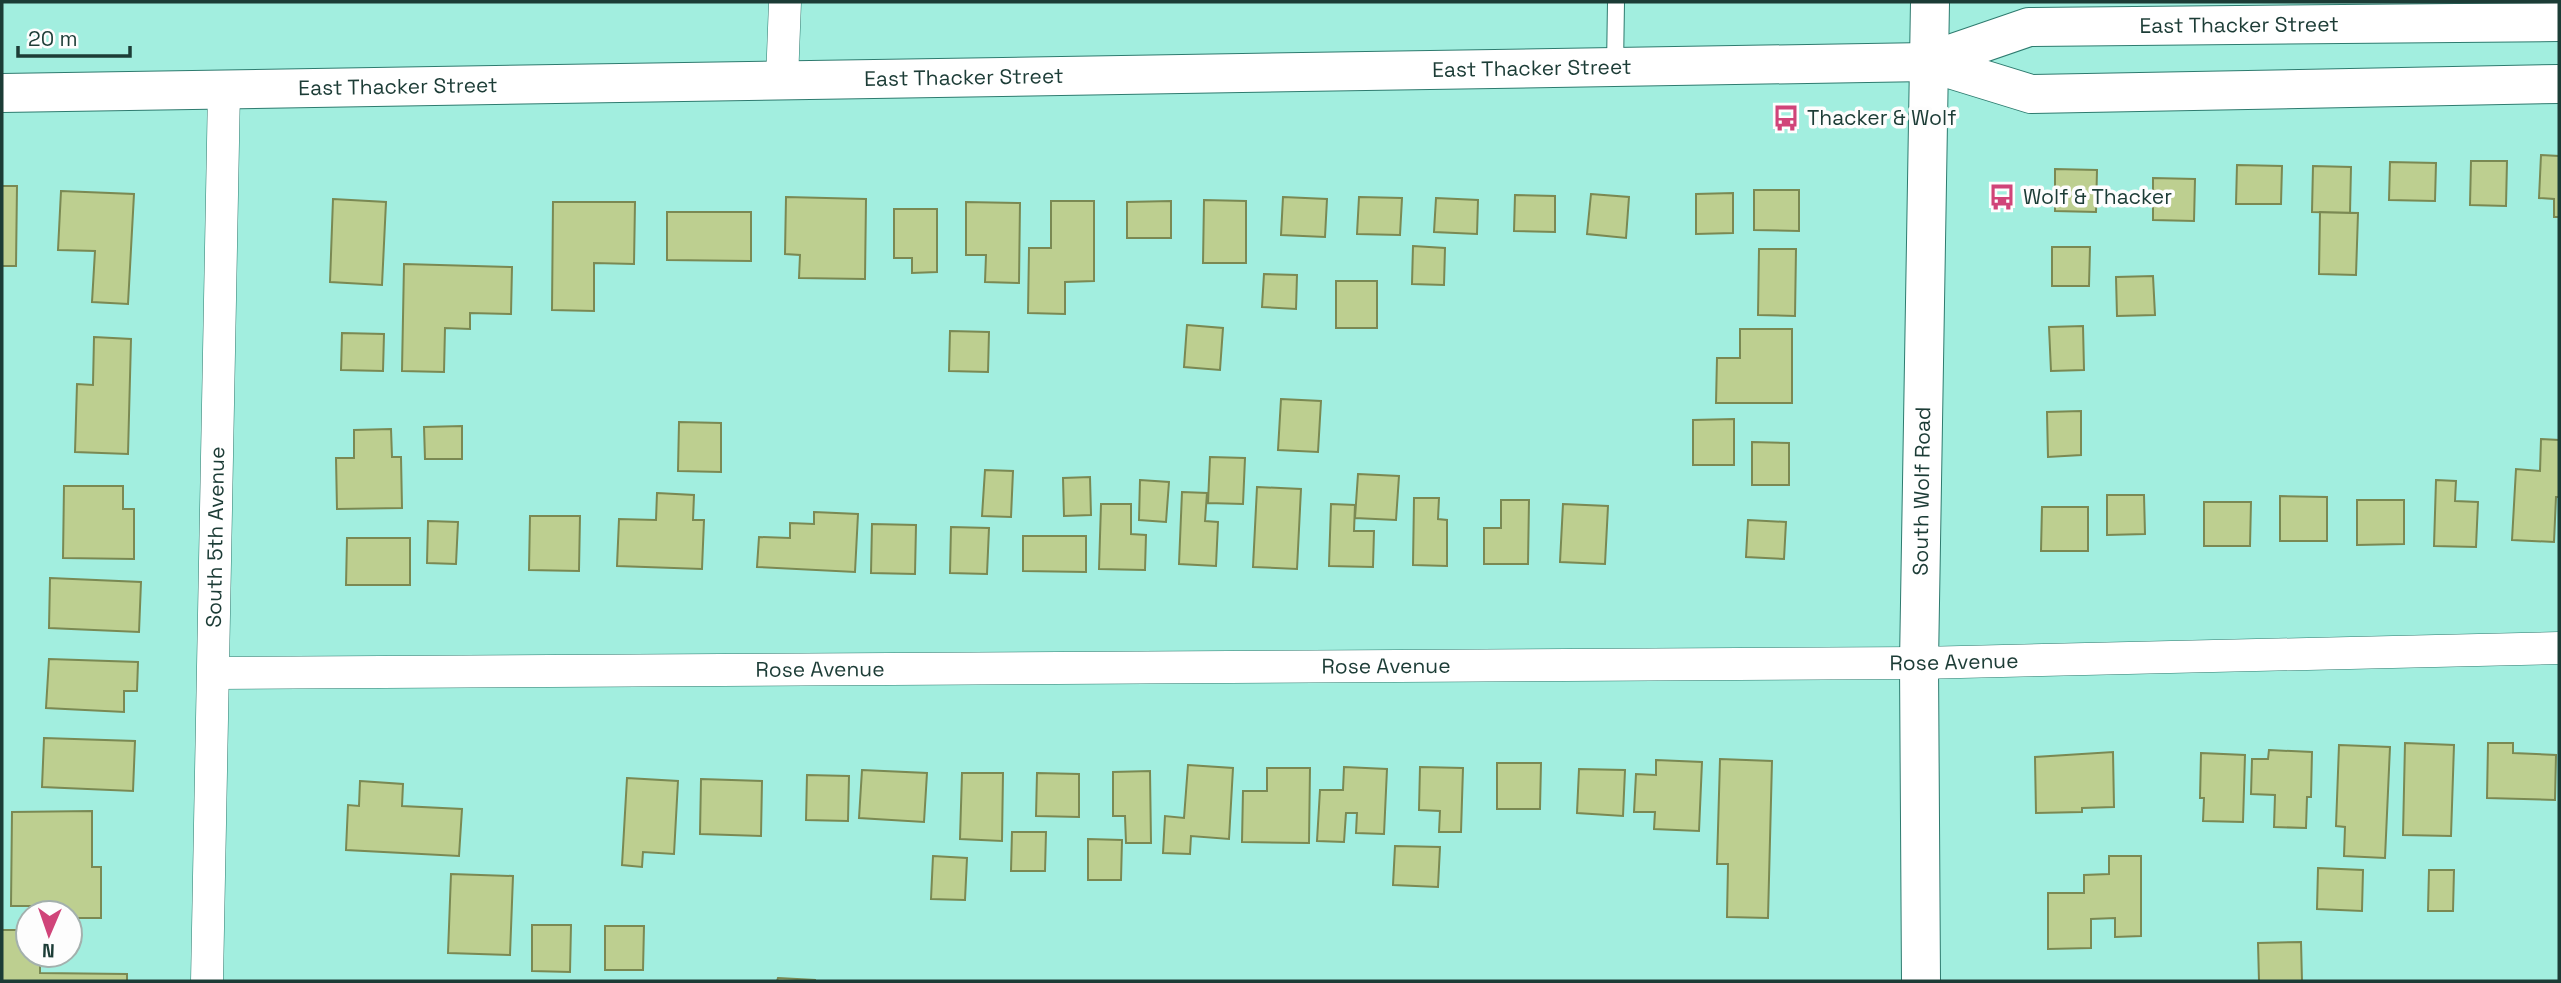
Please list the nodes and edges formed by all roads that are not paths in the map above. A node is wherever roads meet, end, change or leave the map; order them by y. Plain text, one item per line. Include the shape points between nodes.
1 (785, 2) edge
2 (1616, 2) edge
3 (1930, 2) edge
4 (2559, 22) edge
5 (1927, 62) junction
6 (1615, 67) junction
7 (782, 80) junction
8 (2559, 84) edge
9 (224, 90) junction
10 (2, 93) edge
11 (2559, 648) edge
12 (1919, 663) junction
13 (214, 673) junction
14 (207, 981) edge
15 (1921, 981) edge

1 - 7 street
2 - 6 lane
3 - 5 main road, South Wolf Road
4 - 5 main road, East Thacker Street via 2029,27
5 - 6 main road, East Thacker Street
5 - 8 main road, East Thacker Street via 2031,94
5 - 12 main road, South Wolf Road
6 - 7 main road, East Thacker Street
7 - 9 main road, East Thacker Street
9 - 10 main road, East Thacker Street
9 - 13 street, South 5th Avenue
11 - 12 street, Rose Avenue
12 - 13 street, Rose Avenue
12 - 15 main road, South Wolf Road
13 - 14 street, South 5th Avenue

